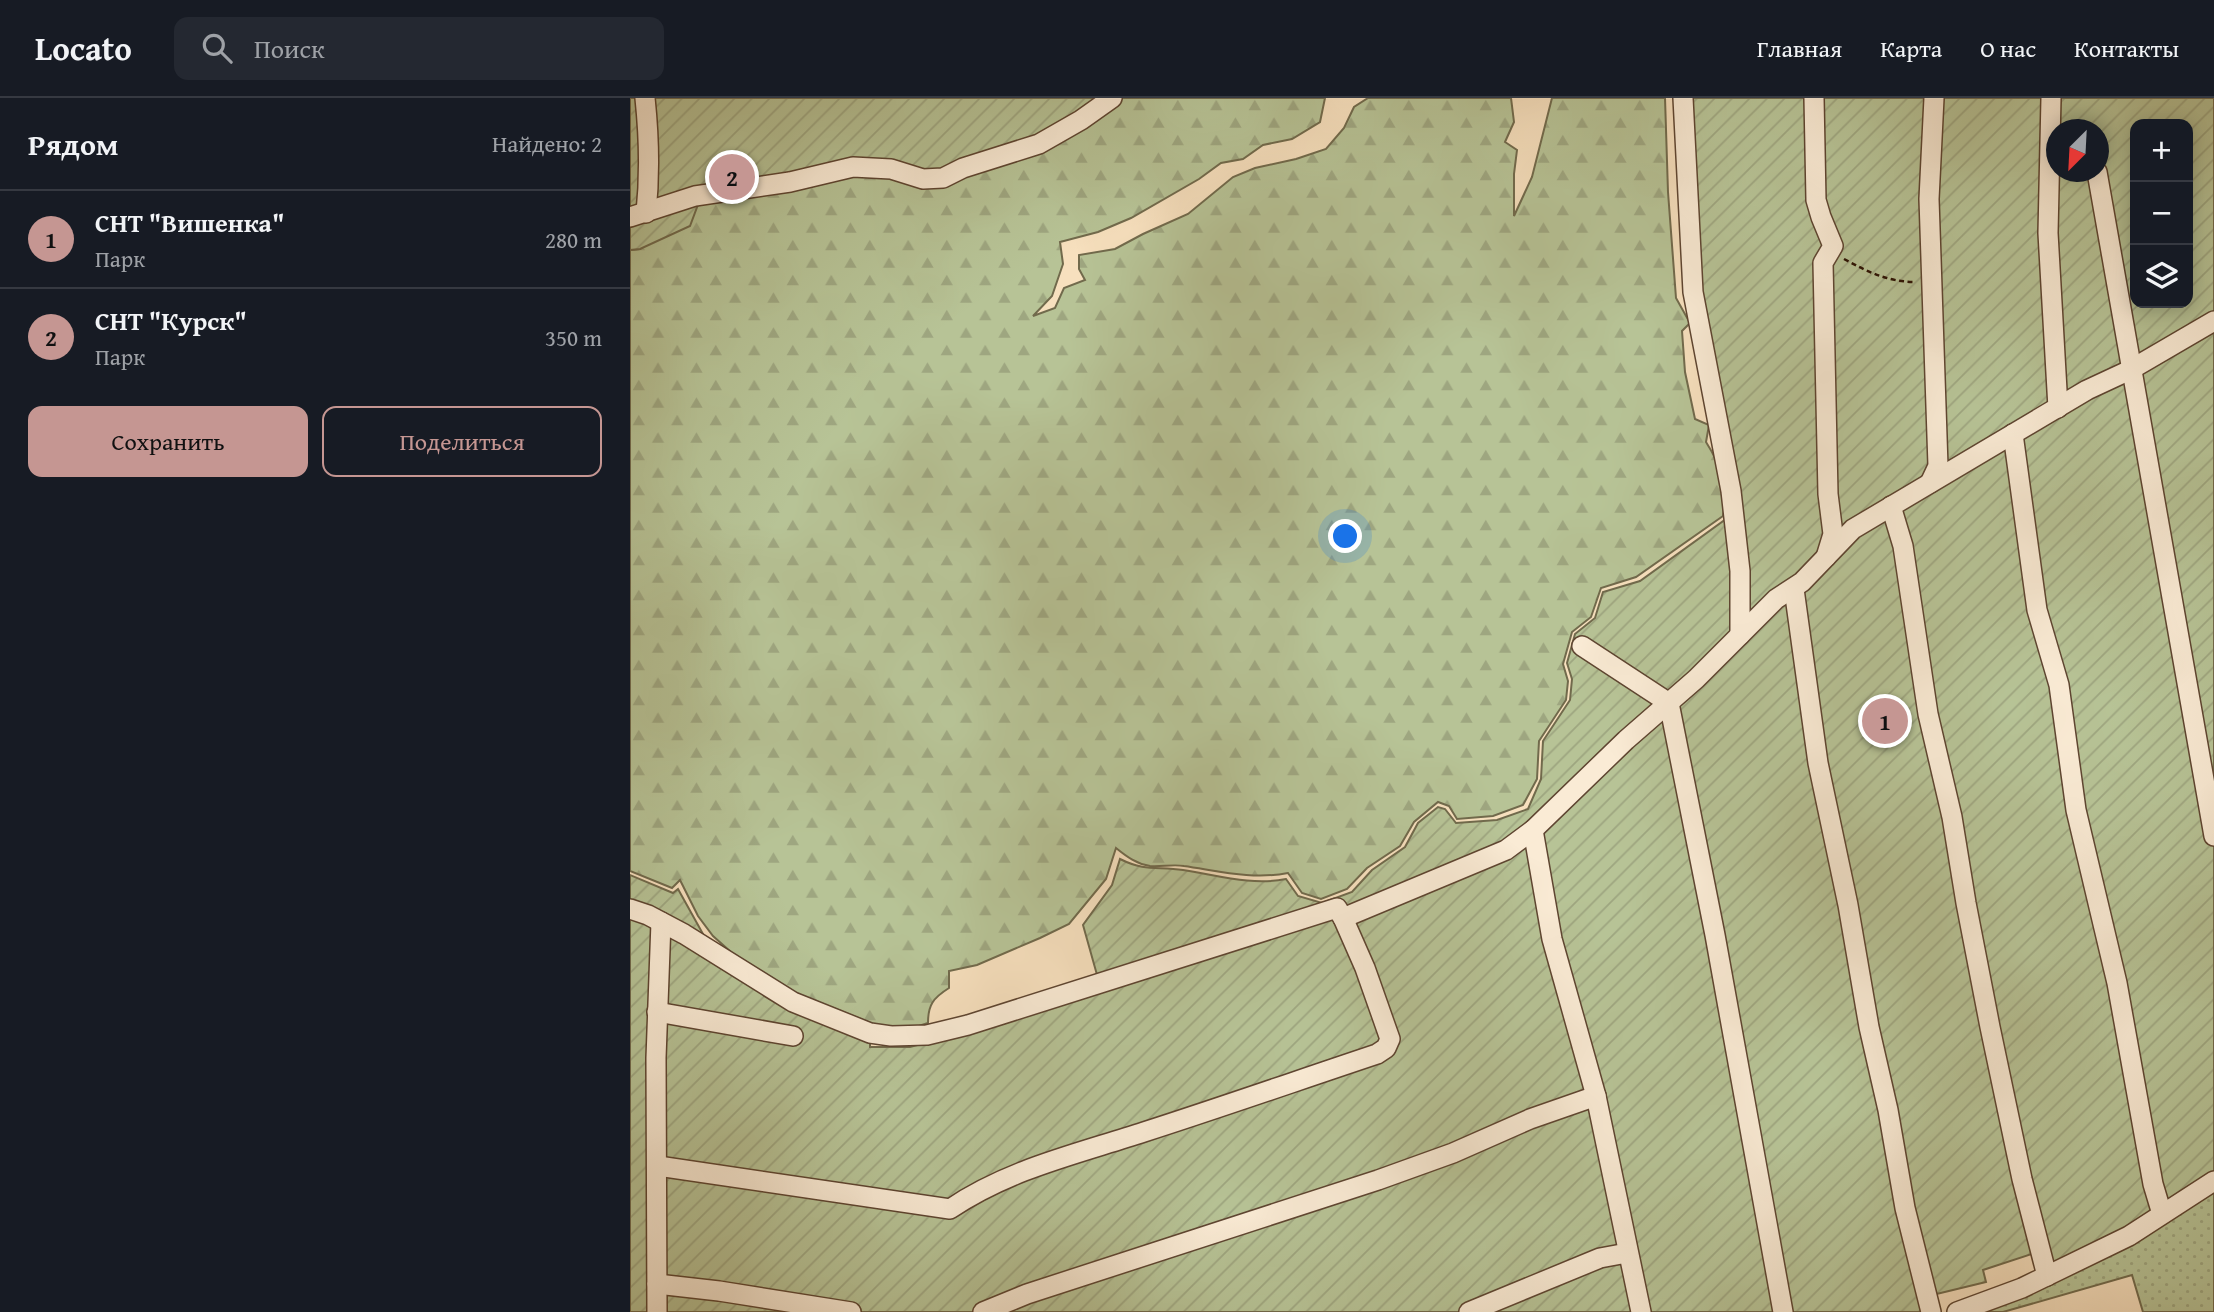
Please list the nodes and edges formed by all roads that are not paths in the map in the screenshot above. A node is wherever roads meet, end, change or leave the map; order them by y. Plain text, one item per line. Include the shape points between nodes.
1 (645, 98) edge
2 (1112, 98) edge
3 (1683, 98) edge
4 (1814, 98) edge
5 (1934, 98) edge
6 (2051, 98) edge
7 (2099, 182) edge
8 (638, 215) edge
9 (2214, 321) edge
10 (2130, 370) junction
11 (2058, 408) junction
12 (2013, 434) junction
13 (1930, 483) junction
14 (1891, 506) junction
15 (1826, 558) junction
16 (1794, 589) junction
17 (1740, 635) junction
18 (1582, 646) dead end
19 (1669, 703) junction
20 (1534, 830) junction
21 (2214, 836) edge
22 (630, 909) edge
23 (1343, 918) junction
24 (662, 922) junction
25 (657, 1012) junction
26 (793, 1036) dead end
27 (1596, 1096) junction
28 (657, 1166) junction
29 (2214, 1181) edge
30 (2162, 1214) junction
31 (1627, 1254) junction
32 (2047, 1276) junction
33 (657, 1284) junction
34 (657, 1312) edge
35 (851, 1312) edge
36 (983, 1312) edge
37 (1469, 1312) edge
38 (1641, 1312) edge
39 (1783, 1312) edge
40 (1931, 1312) edge
41 (1957, 1312) edge

1 - 8 street via 649,189
2 - 8 street via 1039,144 943,178 853,167 695,196
3 - 17 street via 1693,292 1731,491 1740,571
4 - 15 street via 1816,200 1833,246 1823,263 1828,494 1833,534
5 - 13 street via 1929,199 1938,466
6 - 11 street via 2048,233
7 - 10 street
9 - 10 street
10 - 11 street
10 - 21 street
11 - 12 street
12 - 13 street
12 - 30 street via 2036,610 2059,685 2076,810 2117,983
13 - 14 street
14 - 15 street via 1853,529
14 - 32 street via 1903,546 1928,714 1952,817 1990,1027
15 - 16 street
16 - 17 street via 1776,599
16 - 40 street via 1818,763 1905,1208
17 - 19 street
18 - 19 street
19 - 20 street
19 - 39 street
20 - 23 street via 1506,850
20 - 27 street via 1552,939
22 - 24 street
23 - 24 street via 1337,908 968,1025 927,1035 891,1036 793,1002
23 - 28 street via 1390,1039 1386,1048 1261,1094 1042,1163 974,1193 950,1209
24 - 25 street
25 - 26 street
25 - 28 street
27 - 31 street
27 - 36 street via 1378,1180
28 - 33 street
29 - 30 street
30 - 32 street via 2129,1236
31 - 37 street via 1600,1258
31 - 38 street
32 - 41 street
33 - 34 street
33 - 35 street

